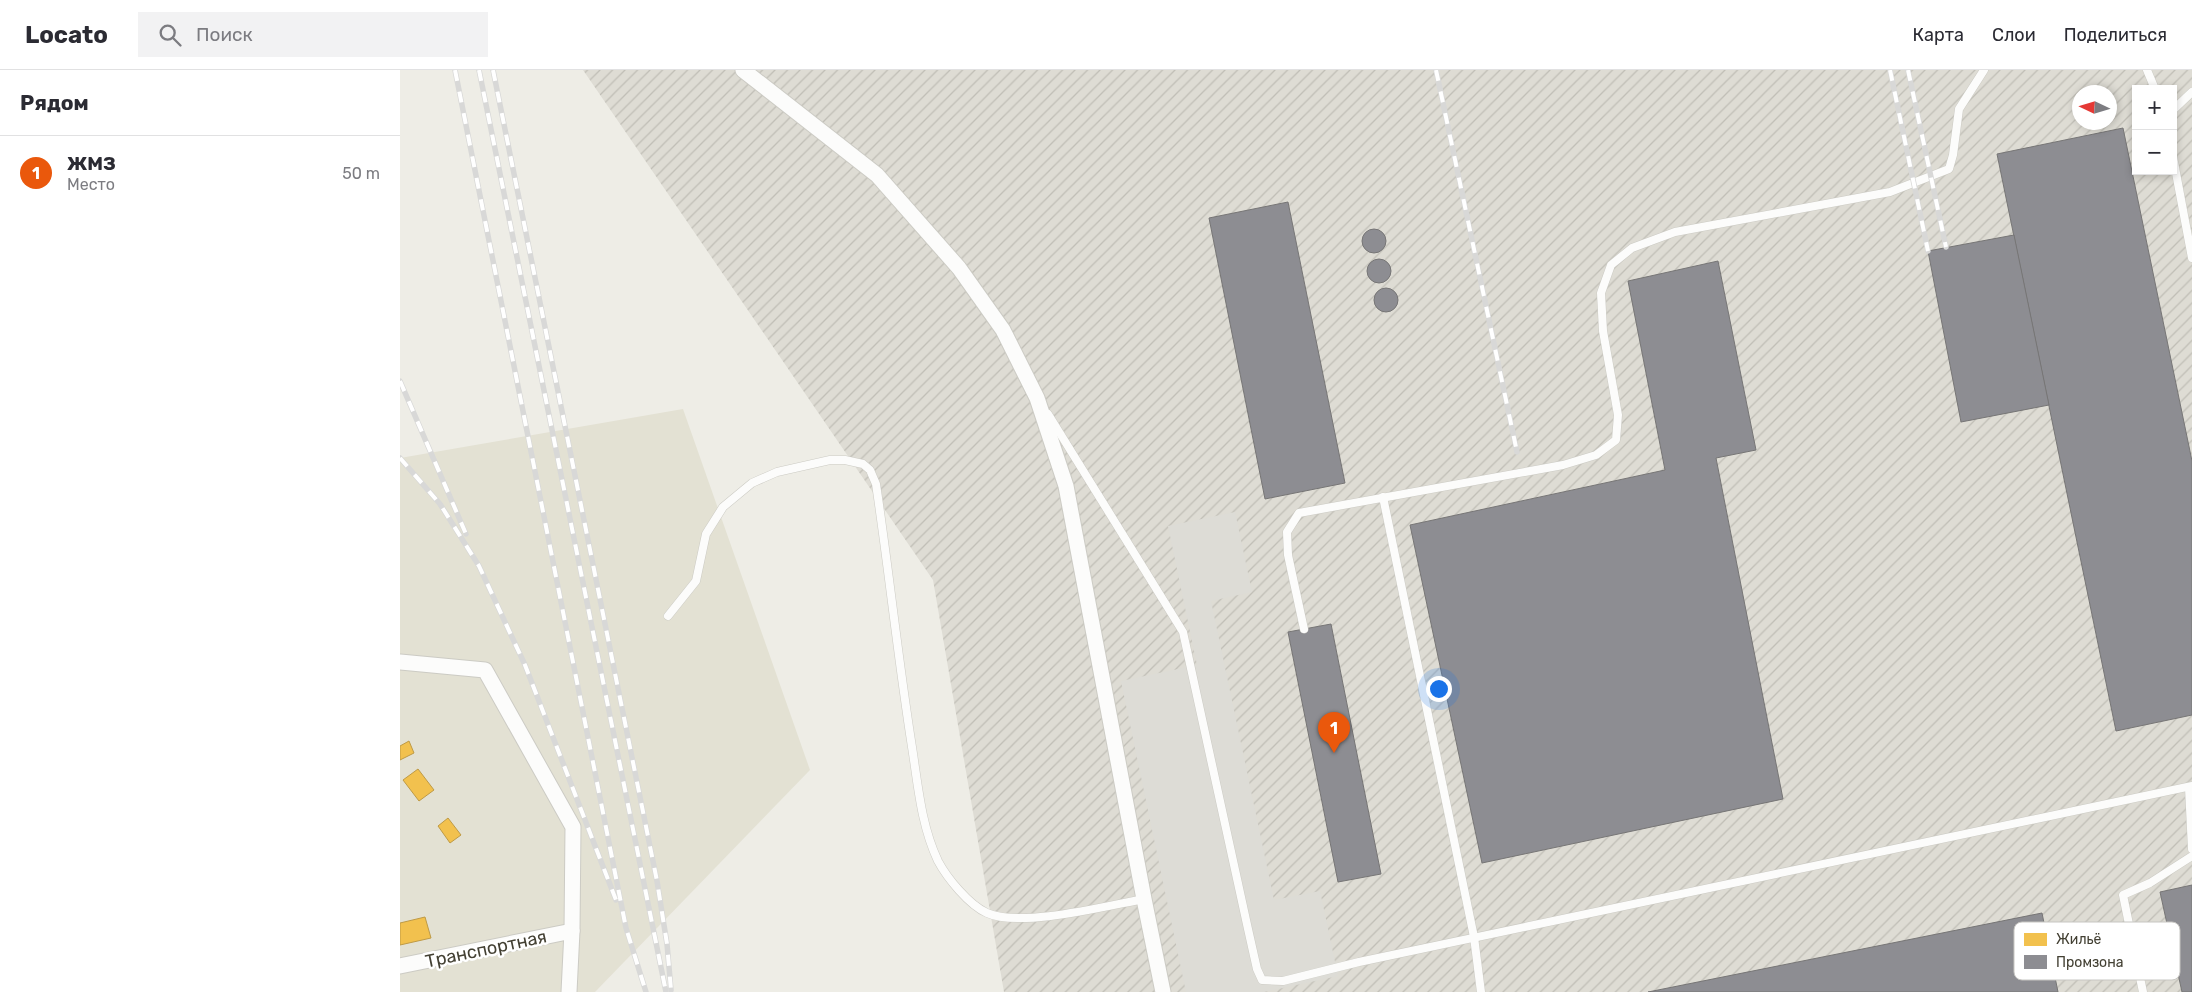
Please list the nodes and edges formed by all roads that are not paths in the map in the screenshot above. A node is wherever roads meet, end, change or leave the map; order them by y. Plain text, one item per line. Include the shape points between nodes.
1 (743, 70) edge
2 (1984, 70) edge
3 (2146, 70) edge
4 (2153, 85) edge
5 (2192, 92) edge
6 (2177, 106) edge
7 (2177, 175) edge
8 (2192, 258) edge
9 (1037, 398) junction
10 (1383, 497) junction
11 (668, 616) dead end
12 (1304, 629) dead end
13 (400, 662) edge
14 (2191, 786) edge
15 (2192, 849) edge
16 (2192, 856) edge
17 (1144, 899) junction
18 (2129, 922) edge
19 (572, 931) junction
20 (1474, 937) junction
21 (400, 966) edge
22 (569, 992) edge
23 (1163, 992) edge
24 (1481, 992) edge

1 - 9 street via 877,175 959,268 1002,330
2 - 10 lane via 1959,109 1949,169 1890,192 1675,232 1632,248 1611,265 1602,293 1603,331 1618,415 1616,440 1596,455 1563,465
3 - 4 lane
5 - 6 lane
7 - 8 lane
9 - 17 street via 1066,486
9 - 20 lane via 1183,632 1262,980 1283,981
10 - 12 lane via 1299,514 1287,532 1288,555
10 - 20 lane
11 - 17 lane via 696,581 706,534 724,507 752,483 776,472 830,460 863,464 870,470 876,484 924,821 939,862 959,890 987,913 1039,918
13 - 19 street via 486,670 573,827
14 - 15 lane
14 - 20 lane
16 - 18 lane via 2150,883 2123,895
17 - 23 street
19 - 21 street, Транспортная
19 - 22 street
20 - 24 lane

